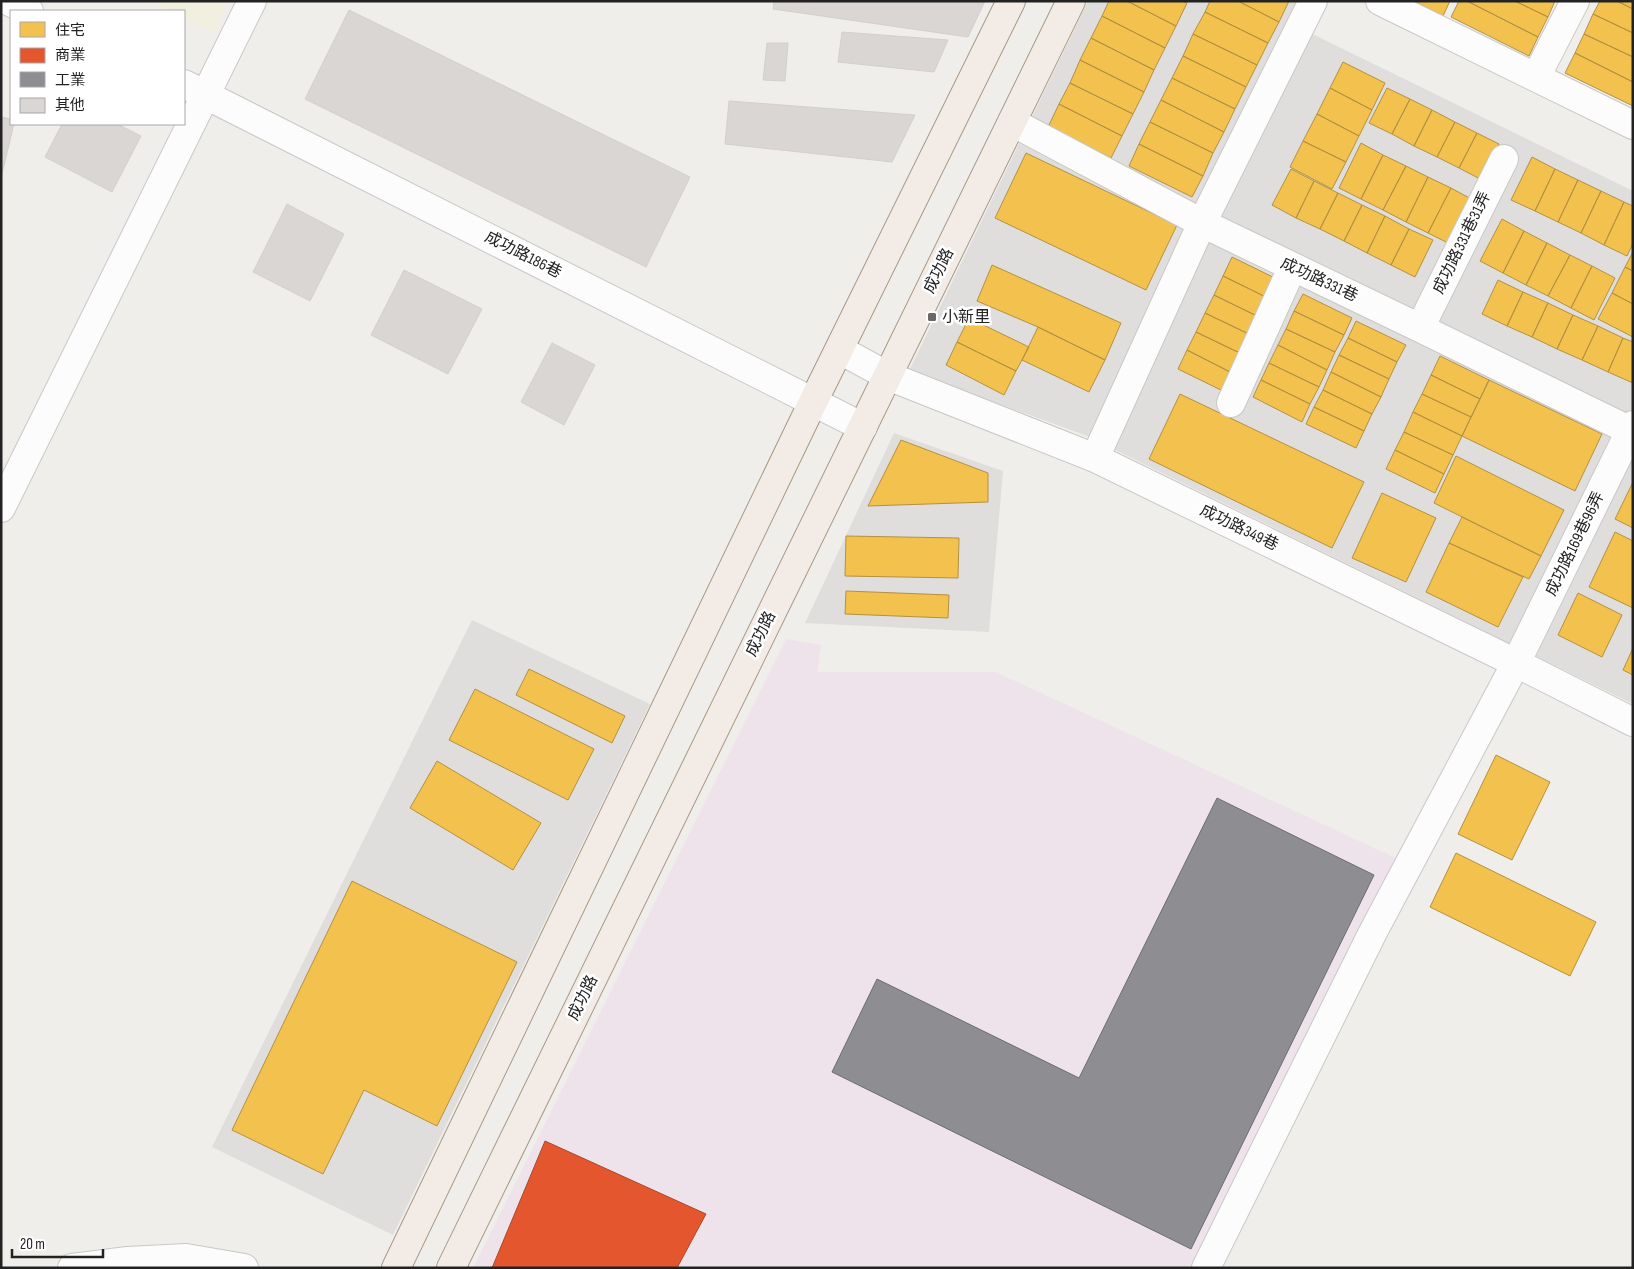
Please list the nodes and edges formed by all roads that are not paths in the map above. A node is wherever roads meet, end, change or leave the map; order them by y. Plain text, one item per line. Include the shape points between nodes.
1 (8, 1) edge
2 (252, 1) edge
3 (1011, 1) edge
4 (1071, 1) edge
5 (1313, 1) edge
6 (1380, 1) edge
7 (1575, 1) edge
8 (28, 10) edge
9 (1536, 77) junction
10 (195, 89) edge
11 (185, 111) edge
12 (1012, 122) junction
13 (178, 125) edge
14 (1633, 125) edge
15 (1504, 159) dead end
16 (1202, 223) junction
17 (1292, 268) junction
18 (1420, 328) junction
19 (840, 350) junction
20 (888, 376) junction
21 (813, 402) junction
22 (1231, 403) dead end
23 (863, 428) junction
24 (1632, 429) edge
25 (1095, 458) junction
26 (1, 508) edge
27 (1516, 663) junction
28 (1633, 722) edge
29 (72, 1268) edge
30 (244, 1268) edge
31 (396, 1268) edge
32 (451, 1268) edge
33 (1206, 1268) edge

1 - 8 street
2 - 10 street
3 - 19 main road
4 - 12 main road, 成功路
5 - 16 street
6 - 9 street
7 - 9 street
9 - 14 street
10 - 11 street
10 - 21 street, 成功路186巷
12 - 16 street, 成功路331巷
12 - 20 main road, 成功路
13 - 26 street
15 - 18 street, 成功路331巷31弄
16 - 17 street, 成功路331巷
16 - 25 street
17 - 18 street, 成功路331巷
17 - 22 street
18 - 24 street, 成功路331巷
19 - 20 street, 成功路349巷
19 - 21 main road
20 - 23 main road, 成功路
20 - 25 street, 成功路349巷
21 - 23 street, 成功路186巷
21 - 31 main road
23 - 32 main road, 成功路
24 - 27 street, 成功路169巷96弄
25 - 27 street, 成功路349巷
27 - 28 street, 成功路349巷
27 - 33 street, 成功路169巷96弄 via 1373,932
29 - 30 street via 186,1258

